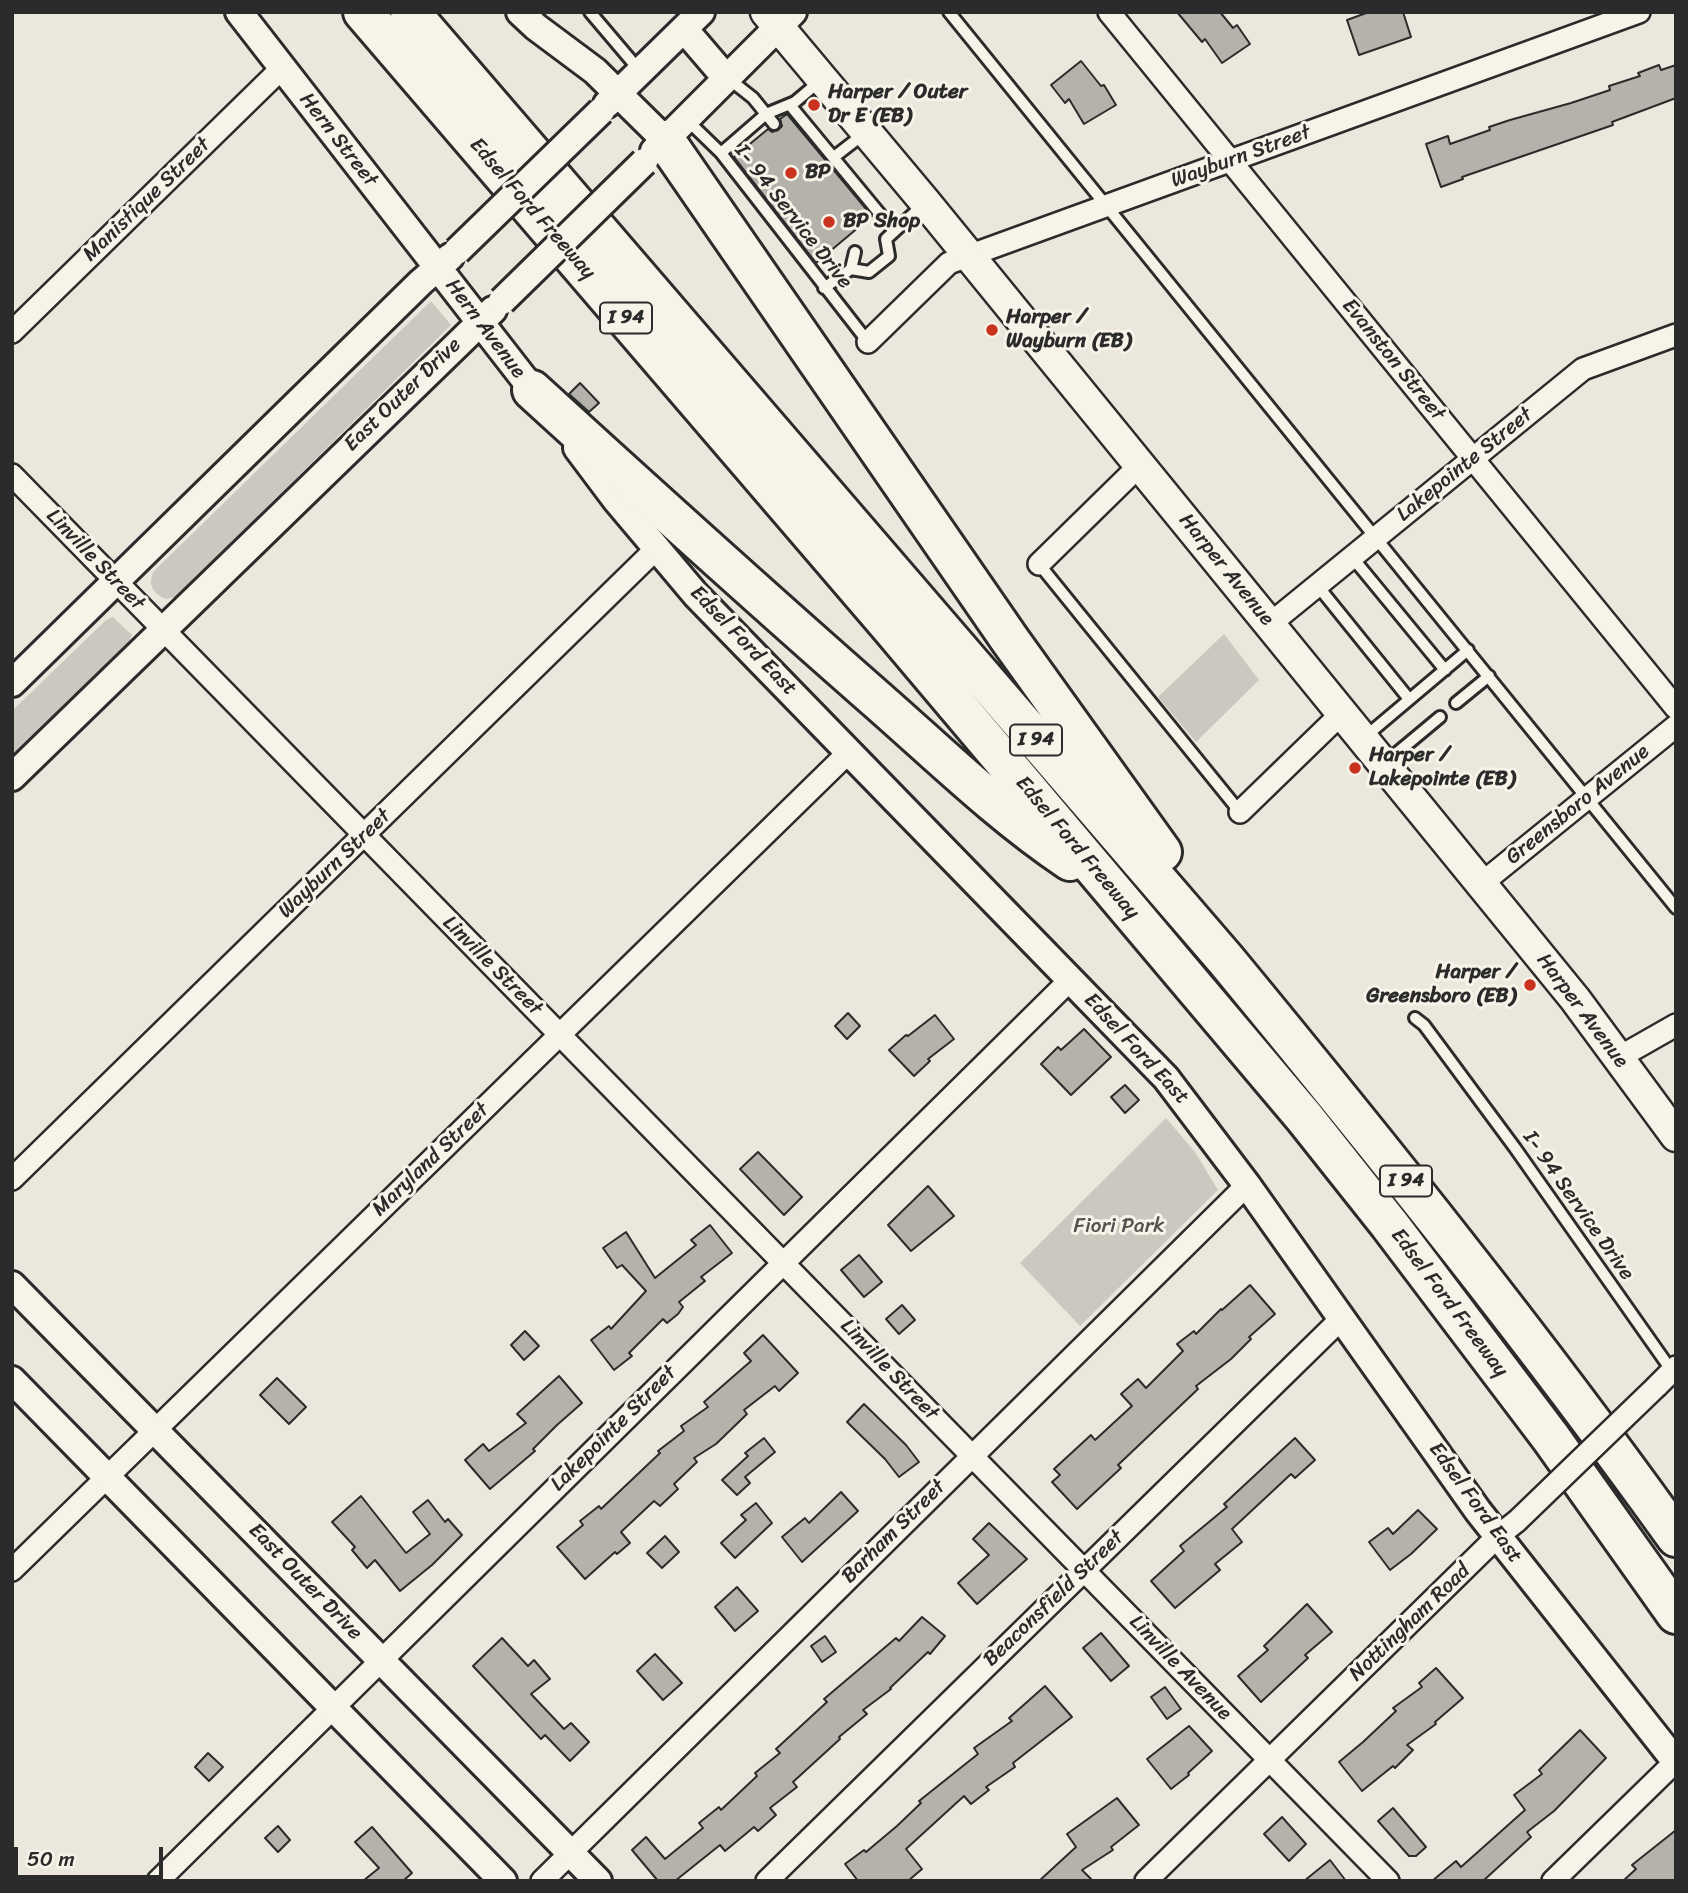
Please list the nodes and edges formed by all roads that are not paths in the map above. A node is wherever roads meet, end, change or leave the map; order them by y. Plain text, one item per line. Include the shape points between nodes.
1 (239, 12) edge
2 (363, 12) edge
3 (410, 12) edge
4 (520, 12) edge
5 (590, 12) edge
6 (949, 12) edge
7 (1110, 12) edge
8 (1639, 12) edge
9 (779, 17) edge
10 (693, 21) edge
11 (282, 68) junction
12 (640, 71) junction
13 (726, 78) junction
14 (822, 79) junction
15 (610, 101) junction
16 (790, 104) junction
17 (766, 114) junction
18 (774, 124) dead end
19 (745, 132) junction
20 (867, 132) junction
21 (665, 140) junction
22 (753, 141) dead end
23 (721, 153) junction
24 (834, 157) junction
25 (1230, 160) junction
26 (926, 203) junction
27 (1104, 206) junction
28 (890, 235) junction
29 (873, 238) dead end
30 (855, 252) dead end
31 (969, 255) junction
32 (448, 259) junction
33 (851, 269) junction
34 (824, 288) junction
35 (479, 322) junction
36 (12, 332) edge
37 (1676, 335) edge
38 (868, 342) joint
39 (533, 390) junction
40 (1474, 458) junction
41 (1140, 465) junction
42 (12, 475) edge
43 (1377, 537) junction
44 (657, 548) junction
45 (1352, 557) junction
46 (1039, 564) joint
47 (115, 581) junction
48 (1317, 585) junction
49 (1270, 624) junction
50 (162, 629) junction
51 (1468, 650) junction
52 (1445, 670) junction
53 (1489, 676) junction
54 (12, 683) edge
55 (1409, 699) junction
56 (1456, 703) dead end
57 (1676, 708) edge
58 (1342, 713) junction
59 (1440, 717) dead end
60 (1676, 726) edge
61 (1363, 738) junction
62 (850, 751) junction
63 (1384, 764) junction
64 (12, 776) edge
65 (1587, 798) junction
66 (1240, 812) joint
67 (363, 836) junction
68 (1481, 884) junction
69 (1112, 889) junction
70 (1676, 908) edge
71 (1226, 960) junction
72 (1072, 979) junction
73 (1415, 1018) dead end
74 (1676, 1026) edge
75 (559, 1034) junction
76 (1618, 1058) junction
77 (1676, 1136) edge
78 (12, 1179) edge
79 (1247, 1185) junction
80 (784, 1262) junction
81 (12, 1284) edge
82 (1342, 1318) junction
83 (1670, 1375) edge
84 (12, 1380) edge
85 (156, 1430) junction
86 (972, 1454) junction
87 (108, 1476) junction
88 (1508, 1529) junction
89 (1676, 1537) edge
90 (1085, 1569) junction
91 (12, 1570) edge
92 (1676, 1614) edge
93 (381, 1659) junction
94 (333, 1706) junction
95 (1270, 1760) junction
96 (1676, 1762) edge
97 (570, 1852) junction
98 (158, 1881) edge
99 (503, 1881) edge
100 (542, 1881) edge
101 (598, 1881) edge
102 (766, 1881) edge
103 (1146, 1881) edge
104 (1388, 1881) edge
105 (1553, 1881) edge

1 - 11 street, Hern Street
2 - 69 highway, Edsel Ford Freeway / I 94
3 - 71 highway, Edsel Ford Freeway / I 94
4 - 15 street via 592,68
5 - 12 lane
6 - 27 lane
7 - 25 street, Evanston Street
8 - 25 street, Wayburn Street
9 - 13 street, East Outer Drive
9 - 14 main road, Harper Avenue
10 - 12 street
10 - 13 street
11 - 32 street, Hern Street
11 - 36 street, Manistique Street
12 - 15 street
13 - 17 lane
13 - 21 street, East Outer Drive
14 - 16 lane
14 - 20 main road, Harper Avenue
15 - 21 street
15 - 32 street, bridge
16 - 17 lane
16 - 24 lane
17 - 18 lane
17 - 19 lane
19 - 22 lane
19 - 23 lane
20 - 24 lane
20 - 26 main road, Harper Avenue
21 - 23 lane, I- 94 Service Drive
21 - 35 street, East Outer Drive, bridge
21 - 71 highway via 1159,848
23 - 34 lane, I- 94 Service Drive via 779,223
24 - 28 lane
25 - 27 street, Wayburn Street
25 - 40 street, Evanston Street
26 - 28 lane
26 - 31 main road, Harper Avenue
27 - 31 street, Wayburn Street
27 - 43 lane
28 - 29 lane
28 - 33 lane via 890,256 869,272
30 - 33 lane
31 - 38 street, Wayburn Street via 948,263
31 - 41 main road, Harper Avenue
32 - 35 street, Hern Avenue
32 - 47 street
33 - 34 lane
34 - 38 lane, I- 94 Service Drive
35 - 39 street, Hern Avenue
35 - 50 street, East Outer Drive
37 - 40 street, Lakepointe Street via 1583,369
39 - 44 street, Edsel Ford East
39 - 69 highway via 745,584 1033,836
40 - 43 street, Lakepointe Street
40 - 57 street, Evanston Street
41 - 46 street
41 - 49 main road, Harper Avenue
42 - 47 street, Linville Street
43 - 45 street, Lakepointe Street
43 - 51 lane
44 - 62 street, Edsel Ford East via 696,595
44 - 67 street, Wayburn Street
45 - 48 street, Lakepointe Street
45 - 52 lane
46 - 66 lane
47 - 50 street, Linville Street
47 - 54 street
48 - 49 street, Lakepointe Street
48 - 55 lane
49 - 58 main road, Harper Avenue
50 - 64 street, East Outer Drive
50 - 67 street, Linville Street
51 - 52 lane
51 - 53 lane
52 - 55 lane
53 - 56 lane
53 - 65 lane
55 - 61 lane
58 - 61 main road, Harper Avenue
58 - 66 street
59 - 63 lane
60 - 65 street, Greensboro Avenue
61 - 63 main road, Harper Avenue
62 - 72 street, Edsel Ford East
62 - 75 street, Maryland Street
63 - 68 main road, Harper Avenue
65 - 68 street, Greensboro Avenue
65 - 70 lane
67 - 75 street, Linville Street
67 - 78 street, Wayburn Street
68 - 76 main road, Harper Avenue
69 - 92 highway, Edsel Ford Freeway / I 94 via 1389,1224 1551,1438
71 - 89 highway, Edsel Ford Freeway / I 94 via 1351,1111 1573,1395
72 - 79 street, Edsel Ford East via 1166,1078
72 - 80 street, Lakepointe Street
73 - 83 lane, I- 94 Service Drive via 1515,1148
74 - 76 street
75 - 80 street, Linville Street
75 - 85 street, Maryland Street
76 - 77 main road, Harper Avenue
79 - 82 street, Edsel Ford East
79 - 86 street, Barham Street
80 - 86 street, Linville Street
80 - 93 street, Lakepointe Street
81 - 85 street, East Outer Drive
82 - 88 street, Edsel Ford East
82 - 90 street, Beaconsfield Street
83 - 88 street, Nottingham Road, bridge
84 - 87 street
85 - 87 street, Maryland Street
85 - 93 street, East Outer Drive
86 - 90 street, Linville Avenue
86 - 97 street, Barham Street
87 - 91 street, Maryland Street
87 - 94 street
88 - 95 street, Nottingham Road
88 - 96 street, Edsel Ford East
90 - 95 street, Linville Avenue
90 - 102 street, Beaconsfield Street
93 - 94 street, Lakepointe Street
93 - 97 street, East Outer Drive
94 - 98 street, Lakepointe Street
94 - 99 street
95 - 103 street, Nottingham Road
95 - 104 street, Linville Avenue
96 - 105 street
97 - 100 street, Barham Street
97 - 101 street, East Outer Drive

